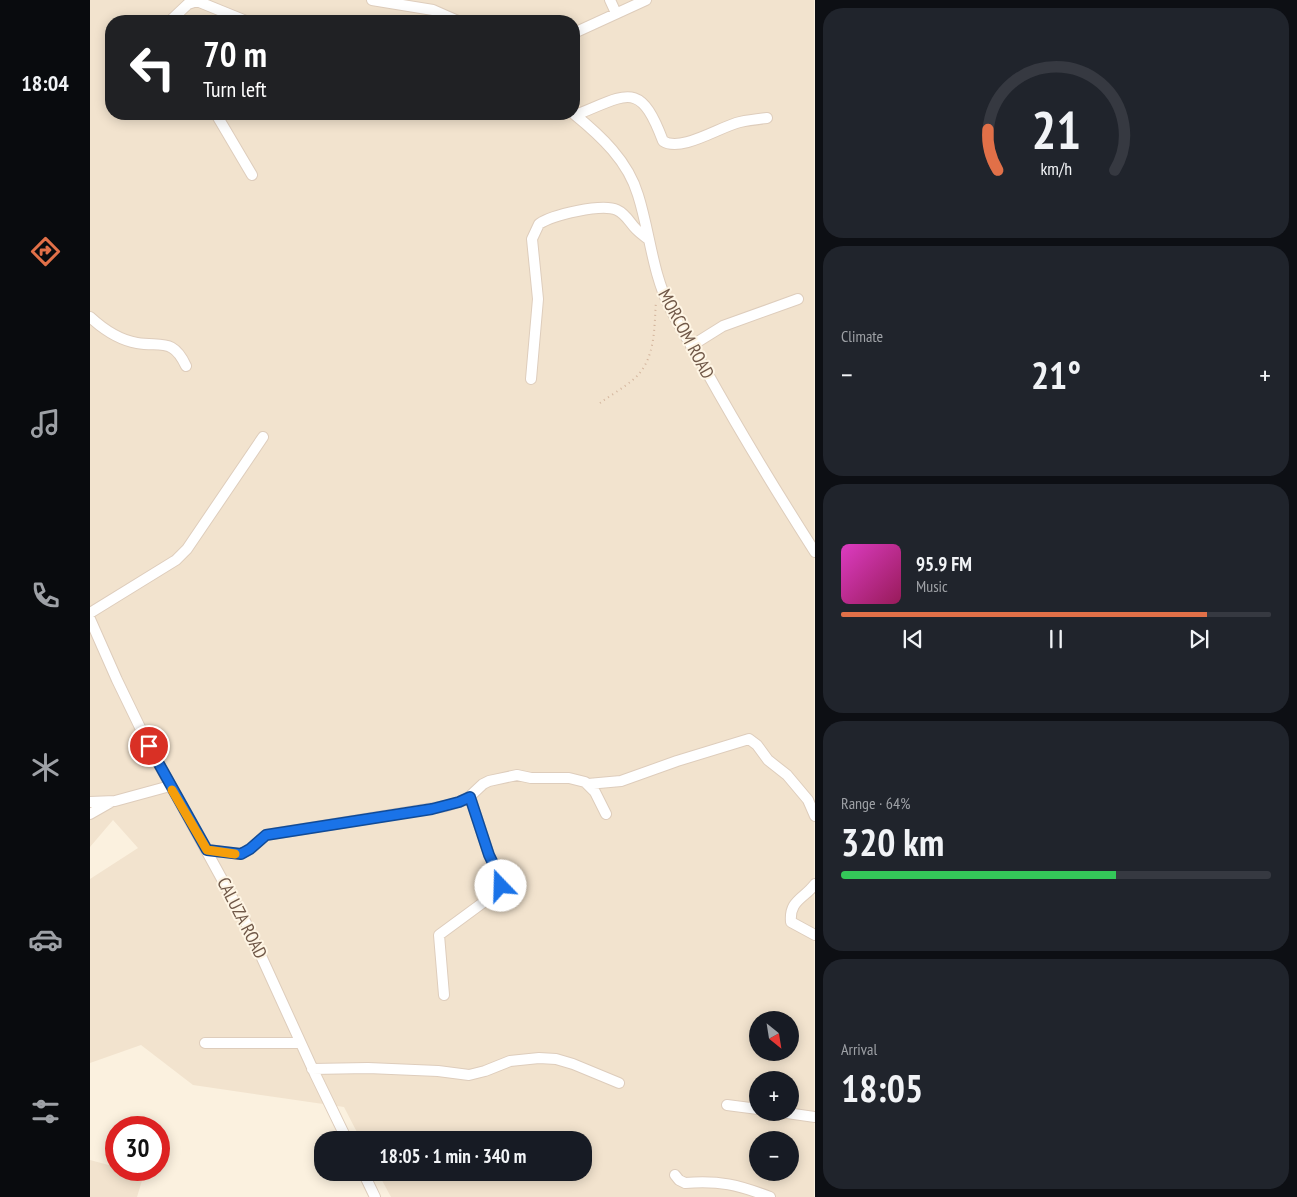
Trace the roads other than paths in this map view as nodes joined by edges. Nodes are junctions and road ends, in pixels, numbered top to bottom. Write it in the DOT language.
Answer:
graph roads {
  1 [pos="372,0"];
  2 [pos="610,0"];
  3 [pos="646,0"];
  4 [pos="215,3"];
  5 [pos="616,13"];
  6 [pos="176,15"];
  7 [pos="236,15"];
  8 [pos="445,15"];
  9 [pos="580,30"];
  10 [pos="580,112"];
  11 [pos="767,118"];
  12 [pos="580,119"];
  13 [pos="220,120"];
  14 [pos="252,174"];
  15 [pos="648,239"];
  16 [pos="798,299"];
  17 [pos="90,317"];
  18 [pos="691,346"];
  19 [pos="186,366"];
  20 [pos="531,379"];
  21 [pos="263,436"];
  22 [pos="814,552"];
  23 [pos="90,613"];
  24 [pos="90,619"];
  25 [pos="94,636"];
  26 [pos="588,784"];
  27 [pos="170,786"];
  28 [pos="470,797"];
  29 [pos="114,801"];
  30 [pos="90,802"];
  31 [pos="90,814"];
  32 [pos="606,814"];
  33 [pos="814,816"];
  34 [pos="207,850"];
  35 [pos="814,884"];
  36 [pos="814,935"];
  37 [pos="444,995"];
  38 [pos="205,1043"];
  39 [pos="300,1043"];
  40 [pos="312,1069"];
  41 [pos="619,1083"];
  42 [pos="727,1105"];
  43 [pos="749,1108"];
  44 [pos="799,1115"];
  45 [pos="814,1118"];
  46 [pos="343,1131"];
  47 [pos="675,1175"];
  48 [pos="367,1181"];
  49 [pos="375,1197"];
  50 [pos="770,1197"];
  1 -- 8 [label="street"];
  2 -- 5 [label="street"];
  3 -- 5 [label="street"];
  4 -- 6 [label="street"];
  4 -- 7 [label="street"];
  5 -- 9 [label="street"];
  10 -- 11 [label="street"];
  12 -- 15 [label="street, MORCOM ROAD"];
  13 -- 14 [label="street"];
  15 -- 18 [label="street, MORCOM ROAD"];
  15 -- 20 [label="street"];
  16 -- 18 [label="street"];
  17 -- 19 [label="street"];
  18 -- 22 [label="street, MORCOM ROAD"];
  21 -- 23 [label="street"];
  24 -- 25 [label="street, CALUZA ROAD"];
  25 -- 27 [label="street, CALUZA ROAD"];
  26 -- 28 [label="street"];
  26 -- 32 [label="street"];
  26 -- 33 [label="street"];
  27 -- 29 [label="street"];
  27 -- 34 [label="street, CALUZA ROAD"];
  28 -- 34 [label="street"];
  28 -- 37 [label="street"];
  29 -- 30 [label="street"];
  29 -- 31 [label="street"];
  34 -- 39 [label="street, CALUZA ROAD"];
  35 -- 36 [label="street"];
  38 -- 39 [label="street"];
  39 -- 40 [label="street, CALUZA ROAD"];
  40 -- 41 [label="street"];
  40 -- 46 [label="street, CALUZA ROAD"];
  42 -- 43 [label="street"];
  44 -- 45 [label="street"];
  47 -- 50 [label="street"];
  48 -- 49 [label="street"];
}
